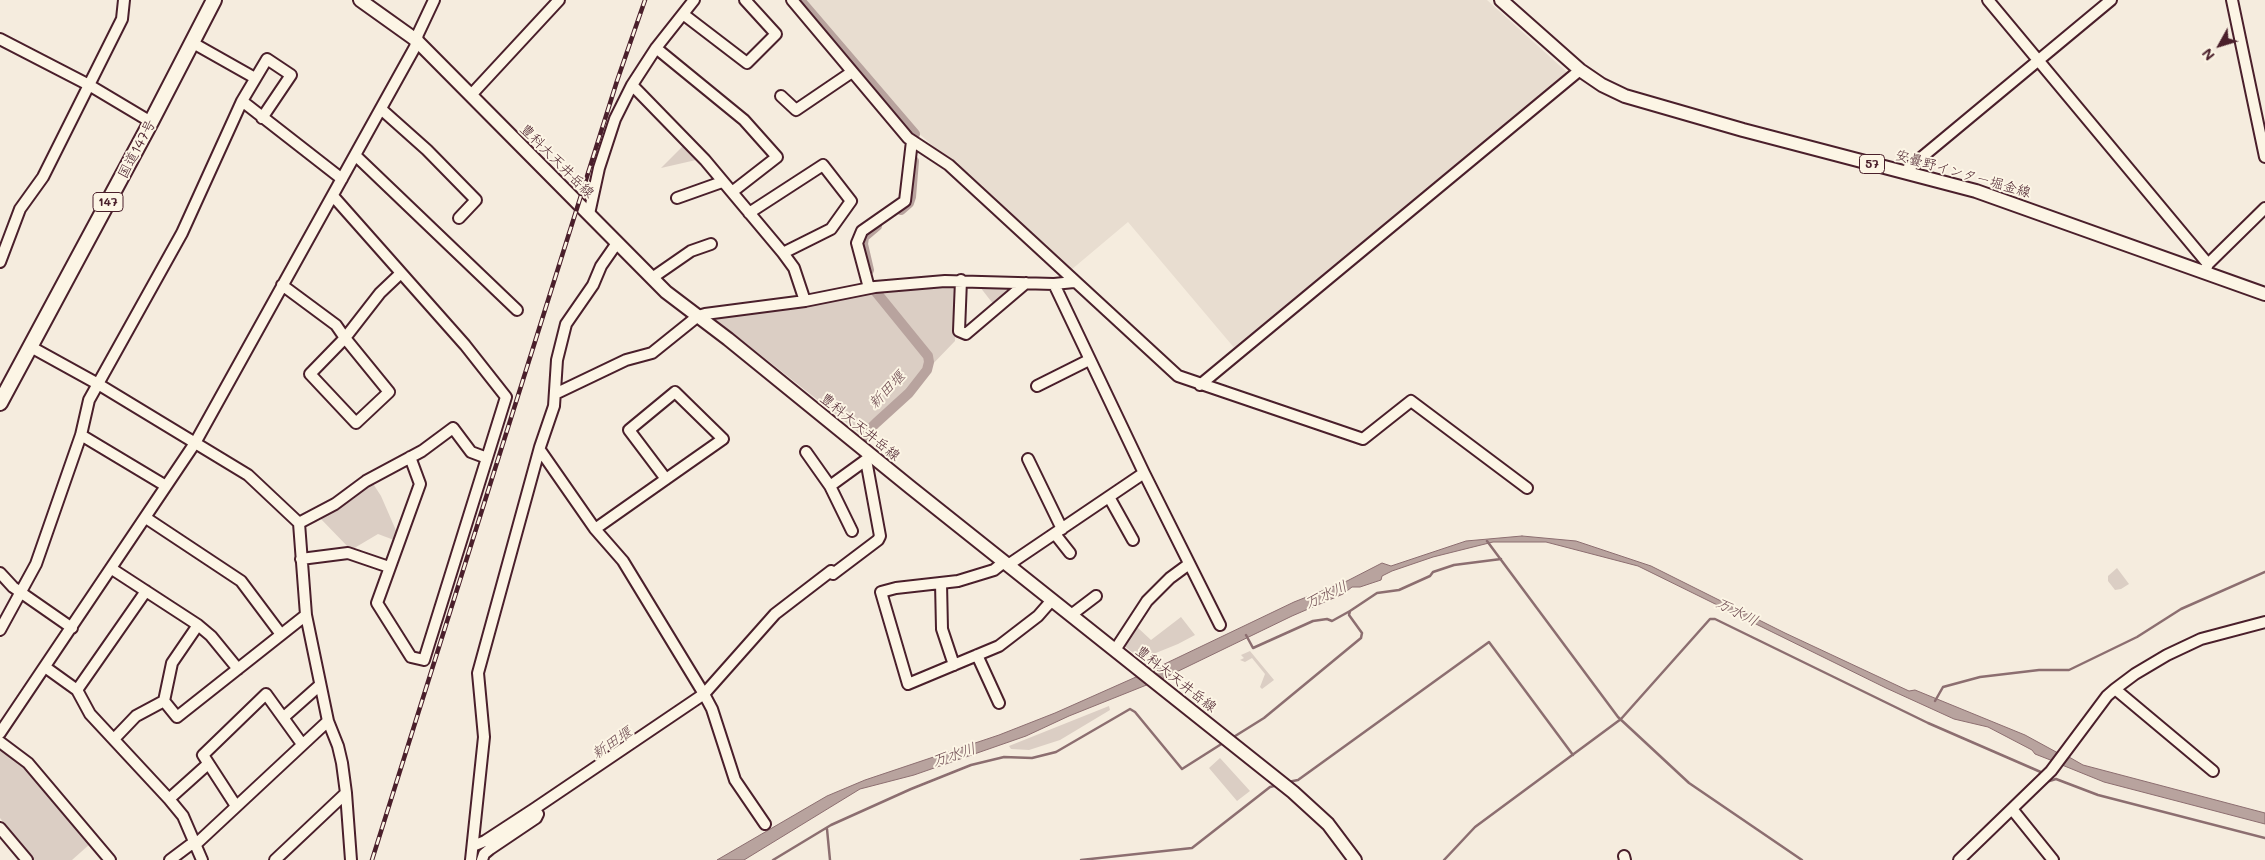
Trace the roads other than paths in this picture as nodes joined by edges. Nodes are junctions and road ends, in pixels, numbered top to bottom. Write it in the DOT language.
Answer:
graph roads {
  1 [pos="124,0"];
  2 [pos="214,0"];
  3 [pos="360,0"];
  4 [pos="434,0"];
  5 [pos="560,0"];
  6 [pos="694,0"];
  7 [pos="745,0"];
  8 [pos="792,0"];
  9 [pos="1501,0"];
  10 [pos="1988,0"];
  11 [pos="2111,0"];
  12 [pos="2232,0"];
  13 [pos="683,14"];
  14 [pos="0,39"];
  15 [pos="416,40"];
  16 [pos="193,42"];
  17 [pos="656,48"];
  18 [pos="2038,60"];
  19 [pos="1580,70"];
  20 [pos="852,72"];
  21 [pos="255,78"];
  22 [pos="89,85"];
  23 [pos="632,85"];
  24 [pos="471,95"];
  25 [pos="780,96"];
  26 [pos="242,101"];
  27 [pos="381,109"];
  28 [pos="262,118"];
  29 [pos="151,122"];
  30 [pos="912,142"];
  31 [pos="355,155"];
  32 [pos="2265,157"];
  33 [pos="1904,172"];
  34 [pos="342,179"];
  35 [pos="722,182"];
  36 [pos="732,192"];
  37 [pos="333,196"];
  38 [pos="677,198"];
  39 [pos="2265,208"];
  40 [pos="750,213"];
  41 [pos="589,214"];
  42 [pos="459,218"];
  43 [pos="617,243"];
  44 [pos="711,244"];
  45 [pos="783,253"];
  46 [pos="0,262"];
  47 [pos="2206,268"];
  48 [pos="401,273"];
  49 [pos="652,278"];
  50 [pos="961,280"];
  51 [pos="1074,282"];
  52 [pos="1026,283"];
  53 [pos="1054,284"];
  54 [pos="282,285"];
  55 [pos="869,288"];
  56 [pos="2265,294"];
  57 [pos="805,301"];
  58 [pos="517,310"];
  59 [pos="698,316"];
  60 [pos="345,338"];
  61 [pos="31,347"];
  62 [pos="1089,360"];
  63 [pos="98,384"];
  64 [pos="1200,385"];
  65 [pos="1037,386"];
  66 [pos="556,393"];
  67 [pos="0,403"];
  68 [pos="81,435"];
  69 [pos="195,443"];
  70 [pos="540,450"];
  71 [pos="806,452"];
  72 [pos="410,457"];
  73 [pos="487,458"];
  74 [pos="869,458"];
  75 [pos="1028,459"];
  76 [pos="1144,473"];
  77 [pos="666,480"];
  78 [pos="166,486"];
  79 [pos="830,486"];
  80 [pos="1527,488"];
  81 [pos="1109,497"];
  82 [pos="146,518"];
  83 [pos="299,523"];
  84 [pos="595,529"];
  85 [pos="852,530"];
  86 [pos="1058,531"];
  87 [pos="1133,540"];
  88 [pos="1070,553"];
  89 [pos="301,559"];
  90 [pos="1006,564"];
  91 [pos="1189,564"];
  92 [pos="389,566"];
  93 [pos="112,569"];
  94 [pos="0,573"];
  95 [pos="941,583"];
  96 [pos="20,592"];
  97 [pos="146,592"];
  98 [pos="1096,596"];
  99 [pos="1052,600"];
  100 [pos="306,615"];
  101 [pos="1071,615"];
  102 [pos="2265,622"];
  103 [pos="198,625"];
  104 [pos="1220,625"];
  105 [pos="72,628"];
  106 [pos="0,630"];
  107 [pos="280,633"];
  108 [pos="1114,650"];
  109 [pos="977,655"];
  110 [pos="954,665"];
  111 [pos="45,667"];
  112 [pos="238,669"];
  113 [pos="320,685"];
  114 [pos="2115,689"];
  115 [pos="77,690"];
  116 [pos="704,694"];
  117 [pos="164,701"];
  118 [pos="999,703"];
  119 [pos="284,717"];
  120 [pos="328,721"];
  121 [pos="0,733"];
  122 [pos="114,739"];
  123 [pos="0,742"];
  124 [pos="302,744"];
  125 [pos="208,764"];
  126 [pos="2214,770"];
  127 [pos="346,793"];
  128 [pos="169,798"];
  129 [pos="236,806"];
  130 [pos="2012,809"];
  131 [pos="765,824"];
  132 [pos="0,828"];
  133 [pos="195,845"];
  134 [pos="487,845"];
  135 [pos="473,846"];
  136 [pos="27,860"];
  137 [pos="110,860"];
  138 [pos="170,860"];
  139 [pos="202,860"];
  140 [pos="275,860"];
  141 [pos="351,860"];
  142 [pos="472,860"];
  143 [pos="482,860"];
  144 [pos="1355,860"];
  145 [pos="1958,860"];
  146 [pos="2053,860"];
  1 -- 22 [label="street"];
  2 -- 16 [label="highway, 国道147号 / 147"];
  3 -- 15 [label="main road, 豊科大天井岳線"];
  4 -- 15 [label="street"];
  5 -- 24 [label="street"];
  6 -- 13 [label="street"];
  7 -- 13 [label="street"];
  8 -- 20 [label="street"];
  9 -- 19 [label="main road, 安曇野インター堀金線 / 57"];
  10 -- 18 [label="street"];
  11 -- 18 [label="street"];
  12 -- 32 [label="street"];
  13 -- 17 [label="street"];
  14 -- 22 [label="street"];
  15 -- 24 [label="main road, 豊科大天井岳線"];
  15 -- 27 [label="street"];
  16 -- 21 [label="street"];
  16 -- 29 [label="highway, 国道147号 / 147"];
  17 -- 23 [label="street"];
  17 -- 36 [label="street"];
  18 -- 33 [label="street"];
  18 -- 47 [label="street"];
  19 -- 33 [label="main road, 安曇野インター堀金線 / 57"];
  19 -- 64 [label="street"];
  20 -- 25 [label="street"];
  20 -- 30 [label="street"];
  21 -- 26 [label="street"];
  21 -- 28 [label="street"];
  22 -- 29 [label="street"];
  22 -- 46 [label="street"];
  23 -- 35 [label="street"];
  23 -- 41 [label="street"];
  24 -- 41 [label="main road, 豊科大天井岳線"];
  26 -- 28 [label="street"];
  26 -- 63 [label="street"];
  27 -- 31 [label="street"];
  27 -- 42 [label="street"];
  28 -- 34 [label="street"];
  29 -- 61 [label="highway, 国道147号 / 147"];
  30 -- 51 [label="street"];
  30 -- 55 [label="street"];
  31 -- 34 [label="street"];
  31 -- 58 [label="street"];
  33 -- 47 [label="main road, 安曇野インター堀金線 / 57"];
  34 -- 37 [label="street"];
  35 -- 36 [label="street"];
  35 -- 38 [label="street"];
  36 -- 40 [label="street"];
  37 -- 48 [label="street"];
  37 -- 54 [label="street"];
  39 -- 47 [label="street"];
  40 -- 45 [label="street"];
  40 -- 45 [label="street"];
  41 -- 43 [label="main road, 豊科大天井岳線"];
  43 -- 49 [label="main road, 豊科大天井岳線"];
  43 -- 66 [label="street"];
  44 -- 49 [label="street"];
  45 -- 57 [label="street"];
  47 -- 56 [label="main road, 安曇野インター堀金線 / 57"];
  48 -- 60 [label="street"];
  48 -- 73 [label="street"];
  49 -- 59 [label="main road, 豊科大天井岳線"];
  50 -- 52 [label="street"];
  50 -- 52 [label="street"];
  50 -- 55 [label="street"];
  51 -- 53 [label="street"];
  51 -- 64 [label="street"];
  52 -- 53 [label="street"];
  53 -- 62 [label="street"];
  54 -- 60 [label="street"];
  54 -- 69 [label="street"];
  55 -- 57 [label="street"];
  57 -- 59 [label="street"];
  59 -- 66 [label="street"];
  59 -- 74 [label="main road, 豊科大天井岳線"];
  60 -- 60 [label="street"];
  61 -- 63 [label="street"];
  61 -- 67 [label="highway, 国道147号 / 147"];
  62 -- 65 [label="street"];
  62 -- 76 [label="street"];
  63 -- 68 [label="street"];
  63 -- 69 [label="street"];
  64 -- 80 [label="street"];
  66 -- 70 [label="street"];
  68 -- 78 [label="street"];
  68 -- 96 [label="street"];
  69 -- 78 [label="street"];
  69 -- 83 [label="street"];
  70 -- 84 [label="street"];
  70 -- 135 [label="street"];
  71 -- 79 [label="street"];
  72 -- 73 [label="street"];
  72 -- 83 [label="street"];
  72 -- 92 [label="street"];
  73 -- 92 [label="street"];
  74 -- 79 [label="street"];
  74 -- 90 [label="main road, 豊科大天井岳線"];
  74 -- 116 [label="street"];
  75 -- 86 [label="street"];
  76 -- 81 [label="street"];
  76 -- 91 [label="street"];
  77 -- 77 [label="street"];
  77 -- 84 [label="street"];
  78 -- 82 [label="street"];
  79 -- 85 [label="street"];
  81 -- 86 [label="street"];
  81 -- 87 [label="street"];
  82 -- 93 [label="street"];
  82 -- 107 [label="street"];
  83 -- 89 [label="street"];
  84 -- 116 [label="street"];
  86 -- 88 [label="street"];
  86 -- 90 [label="street"];
  89 -- 92 [label="street"];
  89 -- 100 [label="street"];
  90 -- 95 [label="street"];
  90 -- 99 [label="main road, 豊科大天井岳線"];
  91 -- 104 [label="street"];
  91 -- 108 [label="street"];
  93 -- 97 [label="street"];
  93 -- 105 [label="street"];
  94 -- 96 [label="street"];
  95 -- 110 [label="street"];
  95 -- 110 [label="street"];
  96 -- 105 [label="street"];
  96 -- 106 [label="street"];
  97 -- 103 [label="street"];
  97 -- 115 [label="street"];
  98 -- 101 [label="street"];
  99 -- 101 [label="main road, 豊科大天井岳線"];
  99 -- 109 [label="street"];
  100 -- 107 [label="street"];
  100 -- 113 [label="street"];
  101 -- 108 [label="main road, 豊科大天井岳線"];
  102 -- 114 [label="street"];
  103 -- 112 [label="street"];
  103 -- 117 [label="street"];
  105 -- 111 [label="street"];
  107 -- 112 [label="street"];
  108 -- 144 [label="main road, 豊科大天井岳線"];
  109 -- 110 [label="street"];
  109 -- 118 [label="street"];
  111 -- 115 [label="street"];
  111 -- 121 [label="street"];
  112 -- 117 [label="street"];
  113 -- 119 [label="street"];
  113 -- 120 [label="street"];
  114 -- 126 [label="street"];
  114 -- 130 [label="street"];
  115 -- 122 [label="street"];
  116 -- 131 [label="street"];
  116 -- 134 [label="street"];
  117 -- 122 [label="street"];
  119 -- 124 [label="street"];
  119 -- 125 [label="street"];
  120 -- 124 [label="street"];
  120 -- 127 [label="street"];
  122 -- 128 [label="street"];
  123 -- 137 [label="street"];
  124 -- 129 [label="street"];
  125 -- 128 [label="street"];
  125 -- 129 [label="street"];
  127 -- 140 [label="street"];
  127 -- 141 [label="street"];
  128 -- 133 [label="street"];
  129 -- 133 [label="street"];
  130 -- 145 [label="street"];
  130 -- 146 [label="street"];
  132 -- 136 [label="street"];
  133 -- 138 [label="street"];
  133 -- 139 [label="street"];
  134 -- 135 [label="street"];
  134 -- 143 [label="street"];
  135 -- 142 [label="street"];
}
